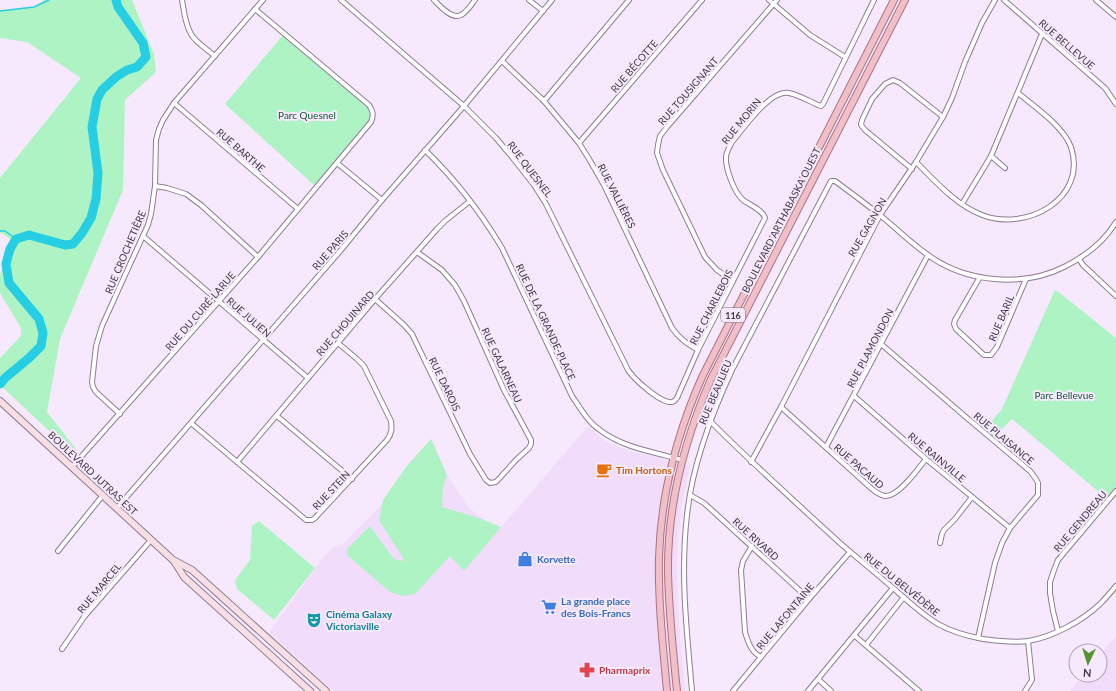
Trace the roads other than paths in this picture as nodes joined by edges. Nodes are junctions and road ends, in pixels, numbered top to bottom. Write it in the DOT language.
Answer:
graph roads {
  1 [pos="182,0"];
  2 [pos="263,0"];
  3 [pos="341,0"];
  4 [pos="434,0"];
  5 [pos="475,0"];
  6 [pos="529,0"];
  7 [pos="552,0"];
  8 [pos="629,0"];
  9 [pos="702,0"];
  10 [pos="769,0"];
  11 [pos="777,0"];
  12 [pos="874,0"];
  13 [pos="894,0"];
  14 [pos="905,0"];
  15 [pos="995,0"];
  16 [pos="1004,0"];
  17 [pos="1096,0"];
  18 [pos="774,4"];
  19 [pos="255,9"];
  20 [pos="543,11"];
  21 [pos="1116,17"];
  22 [pos="1042,34"];
  23 [pos="215,56"];
  24 [pos="845,57"];
  25 [pos="502,61"];
  26 [pos="1018,93"];
  27 [pos="544,101"];
  28 [pos="174,103"];
  29 [pos="1116,104"];
  30 [pos="464,106"];
  31 [pos="943,116"];
  32 [pos="579,143"];
  33 [pos="425,150"];
  34 [pos="991,156"];
  35 [pos="337,162"];
  36 [pos="916,162"];
  37 [pos="1005,168"];
  38 [pos="912,169"];
  39 [pos="155,186"];
  40 [pos="382,200"];
  41 [pos="470,201"];
  42 [pos="962,204"];
  43 [pos="298,209"];
  44 [pos="880,216"];
  45 [pos="765,218"];
  46 [pos="1116,222"];
  47 [pos="143,236"];
  48 [pos="417,252"];
  49 [pos="928,255"];
  50 [pos="258,257"];
  51 [pos="1079,259"];
  52 [pos="980,277"];
  53 [pos="1026,279"];
  54 [pos="733,281"];
  55 [pos="1116,296"];
  56 [pos="375,299"];
  57 [pos="219,301"];
  58 [pos="263,339"];
  59 [pos="338,343"];
  60 [pos="882,344"];
  61 [pos="698,350"];
  62 [pos="308,378"];
  63 [pos="854,396"];
  64 [pos="0,401"];
  65 [pos="670,402"];
  66 [pos="781,407"];
  67 [pos="120,414"];
  68 [pos="276,416"];
  69 [pos="710,421"];
  70 [pos="192,423"];
  71 [pos="826,447"];
  72 [pos="673,457"];
  73 [pos="926,459"];
  74 [pos="682,460"];
  75 [pos="237,462"];
  76 [pos="751,462"];
  77 [pos="72,467"];
  78 [pos="352,479"];
  79 [pos="490,483"];
  80 [pos="1116,491"];
  81 [pos="103,495"];
  82 [pos="690,495"];
  83 [pos="972,497"];
  84 [pos="117,508"];
  85 [pos="1010,528"];
  86 [pos="151,540"];
  87 [pos="940,543"];
  88 [pos="752,546"];
  89 [pos="58,551"];
  90 [pos="850,552"];
  91 [pos="173,560"];
  92 [pos="1116,586"];
  93 [pos="894,588"];
  94 [pos="904,597"];
  95 [pos="809,599"];
  96 [pos="1058,631"];
  97 [pos="855,636"];
  98 [pos="978,638"];
  99 [pos="1028,641"];
  100 [pos="866,645"];
  101 [pos="62,649"];
  102 [pos="761,657"];
  103 [pos="818,679"];
  104 [pos="310,691"];
  105 [pos="326,691"];
  106 [pos="667,691"];
  107 [pos="677,691"];
  108 [pos="692,691"];
  109 [pos="733,691"];
  110 [pos="808,691"];
  111 [pos="831,691"];
  112 [pos="919,691"];
  113 [pos="1025,691"];
  1 -- 23 [label="street"];
  2 -- 19 [label="street, RUE CROCHETIÈRE"];
  3 -- 30 [label="street, RUE QUESNEL"];
  4 -- 5 [label="street"];
  6 -- 20 [label="street"];
  7 -- 20 [label="street, RUE PARIS"];
  8 -- 27 [label="street"];
  9 -- 32 [label="street, RUE BÉCOTTE"];
  10 -- 18 [label="street"];
  11 -- 18 [label="street, RUE TOUSIGNANT"];
  12 -- 24 [label="street"];
  13 -- 72 [label="main road, BOULEVARD ARTHABASKA OUEST / 116"];
  14 -- 74 [label="main road, BOULEVARD ARTHABASKA OUEST / 116"];
  15 -- 31 [label="street, RUE GAGNON"];
  16 -- 22 [label="street, RUE BELLEVUE"];
  17 -- 21 [label="street"];
  18 -- 24 [label="street"];
  18 -- 54 [label="street, RUE TOUSIGNANT"];
  19 -- 23 [label="street, RUE CROCHETIÈRE"];
  19 -- 35 [label="street, RUE DU CURÉ-LARUE"];
  20 -- 25 [label="street, RUE PARIS"];
  22 -- 26 [label="street"];
  22 -- 29 [label="street, RUE BELLEVUE"];
  23 -- 28 [label="street, RUE CROCHETIÈRE"];
  24 -- 45 [label="street, RUE MORIN"];
  25 -- 27 [label="street, RUE VALLIÈRES"];
  25 -- 30 [label="street, RUE PARIS"];
  26 -- 34 [label="street"];
  26 -- 42 [label="street"];
  27 -- 32 [label="street, RUE VALLIÈRES"];
  28 -- 39 [label="street, RUE CROCHETIÈRE"];
  28 -- 43 [label="street, RUE BARTHE"];
  30 -- 33 [label="street, RUE PARIS"];
  30 -- 65 [label="street, RUE QUESNEL"];
  31 -- 36 [label="street, RUE GAGNON"];
  31 -- 38 [label="street"];
  32 -- 61 [label="street, RUE VALLIÈRES"];
  33 -- 40 [label="street, RUE PARIS"];
  33 -- 41 [label="street, RUE DE LA GRANDE-PLACE"];
  34 -- 37 [label="street"];
  34 -- 42 [label="street"];
  35 -- 40 [label="street"];
  35 -- 43 [label="street, RUE DU CURÉ-LARUE"];
  36 -- 38 [label="street, RUE GAGNON"];
  36 -- 42 [label="street"];
  38 -- 44 [label="street, RUE GAGNON"];
  39 -- 47 [label="street, RUE CROCHETIÈRE"];
  39 -- 50 [label="street"];
  40 -- 58 [label="street, RUE PARIS"];
  41 -- 48 [label="street, RUE CHOUINARD"];
  41 -- 72 [label="street, RUE DE LA GRANDE-PLACE"];
  43 -- 50 [label="street, RUE DU CURÉ-LARUE"];
  44 -- 49 [label="street"];
  44 -- 66 [label="street, RUE GAGNON"];
  44 -- 69 [label="street, RUE BEAULIEU"];
  45 -- 54 [label="street, RUE CHARLEBOIS"];
  46 -- 51 [label="street"];
  47 -- 57 [label="street, RUE JULIEN"];
  47 -- 67 [label="street, RUE CROCHETIÈRE"];
  48 -- 56 [label="street, RUE CHOUINARD"];
  48 -- 79 [label="street, RUE GALARNEAU"];
  49 -- 52 [label="street"];
  49 -- 60 [label="street, RUE PLAMONDON"];
  50 -- 57 [label="street, RUE DU CURÉ-LARUE"];
  51 -- 53 [label="street"];
  51 -- 55 [label="street"];
  52 -- 53 [label="street"];
  52 -- 53 [label="street, RUE BARIL"];
  54 -- 61 [label="street, RUE CHARLEBOIS"];
  56 -- 59 [label="street, RUE CHOUINARD"];
  56 -- 79 [label="street, RUE DAROIS"];
  57 -- 58 [label="street, RUE JULIEN"];
  57 -- 67 [label="street, RUE DU CURÉ-LARUE"];
  58 -- 62 [label="street, RUE JULIEN"];
  58 -- 70 [label="street, RUE PARIS"];
  59 -- 62 [label="street, RUE CHOUINARD"];
  59 -- 78 [label="street, RUE STEIN"];
  60 -- 63 [label="street, RUE PLAMONDON"];
  60 -- 85 [label="street, RUE PLAISANCE"];
  61 -- 65 [label="street, RUE CHARLEBOIS"];
  62 -- 68 [label="street, RUE CHOUINARD"];
  63 -- 71 [label="street, RUE PLAMONDON"];
  63 -- 73 [label="street, RUE RAINVILLE"];
  64 -- 77 [label="main road, BOULEVARD JUTRAS EST"];
  66 -- 71 [label="street, RUE PACAUD"];
  66 -- 76 [label="street, RUE GAGNON"];
  67 -- 77 [label="street, RUE DU CURÉ-LARUE"];
  68 -- 75 [label="street, RUE CHOUINARD"];
  68 -- 78 [label="street"];
  69 -- 76 [label="street, RUE DU BELVÉDÈRE"];
  69 -- 82 [label="street, RUE BEAULIEU"];
  70 -- 75 [label="street, RUE STEIN"];
  70 -- 84 [label="street, RUE PARIS"];
  71 -- 73 [label="street, RUE PACAUD"];
  72 -- 74 [label="street, RUE DE LA GRANDE-PLACE"];
  72 -- 106 [label="main road, BOULEVARD ARTHABASKA OUEST / 116"];
  73 -- 83 [label="street, RUE RAINVILLE"];
  74 -- 107 [label="main road, BOULEVARD ARTHABASKA OUEST / 116"];
  75 -- 78 [label="street, RUE STEIN"];
  76 -- 90 [label="street, RUE DU BELVÉDÈRE"];
  77 -- 81 [label="main road, BOULEVARD JUTRAS EST"];
  80 -- 96 [label="street, RUE GENDREAU"];
  81 -- 84 [label="main road, BOULEVARD JUTRAS EST"];
  81 -- 89 [label="street"];
  82 -- 88 [label="street, RUE RIVARD"];
  82 -- 108 [label="street, RUE BEAULIEU"];
  83 -- 85 [label="street, RUE RAINVILLE"];
  83 -- 87 [label="street"];
  84 -- 86 [label="main road, BOULEVARD JUTRAS EST"];
  85 -- 98 [label="street, RUE PLAISANCE"];
  86 -- 91 [label="main road, BOULEVARD JUTRAS EST"];
  86 -- 101 [label="street, RUE MARCEL"];
  88 -- 95 [label="street, RUE RIVARD"];
  88 -- 102 [label="street"];
  90 -- 93 [label="street, RUE DU BELVÉDÈRE"];
  90 -- 95 [label="street, RUE LAFONTAINE"];
  91 -- 104 [label="main road, BOULEVARD JUTRAS EST"];
  91 -- 105 [label="main road, BOULEVARD JUTRAS EST"];
  92 -- 96 [label="street, RUE DU BELVÉDÈRE"];
  93 -- 94 [label="street, RUE DU BELVÉDÈRE"];
  93 -- 97 [label="street"];
  94 -- 98 [label="street, RUE DU BELVÉDÈRE"];
  94 -- 100 [label="street"];
  95 -- 102 [label="street, RUE LAFONTAINE"];
  96 -- 99 [label="street, RUE DU BELVÉDÈRE"];
  97 -- 100 [label="street"];
  97 -- 103 [label="street"];
  98 -- 99 [label="street, RUE DU BELVÉDÈRE"];
  99 -- 113 [label="street"];
  100 -- 112 [label="street"];
  102 -- 109 [label="street, RUE LAFONTAINE"];
  103 -- 110 [label="street"];
  103 -- 111 [label="street"];
}
